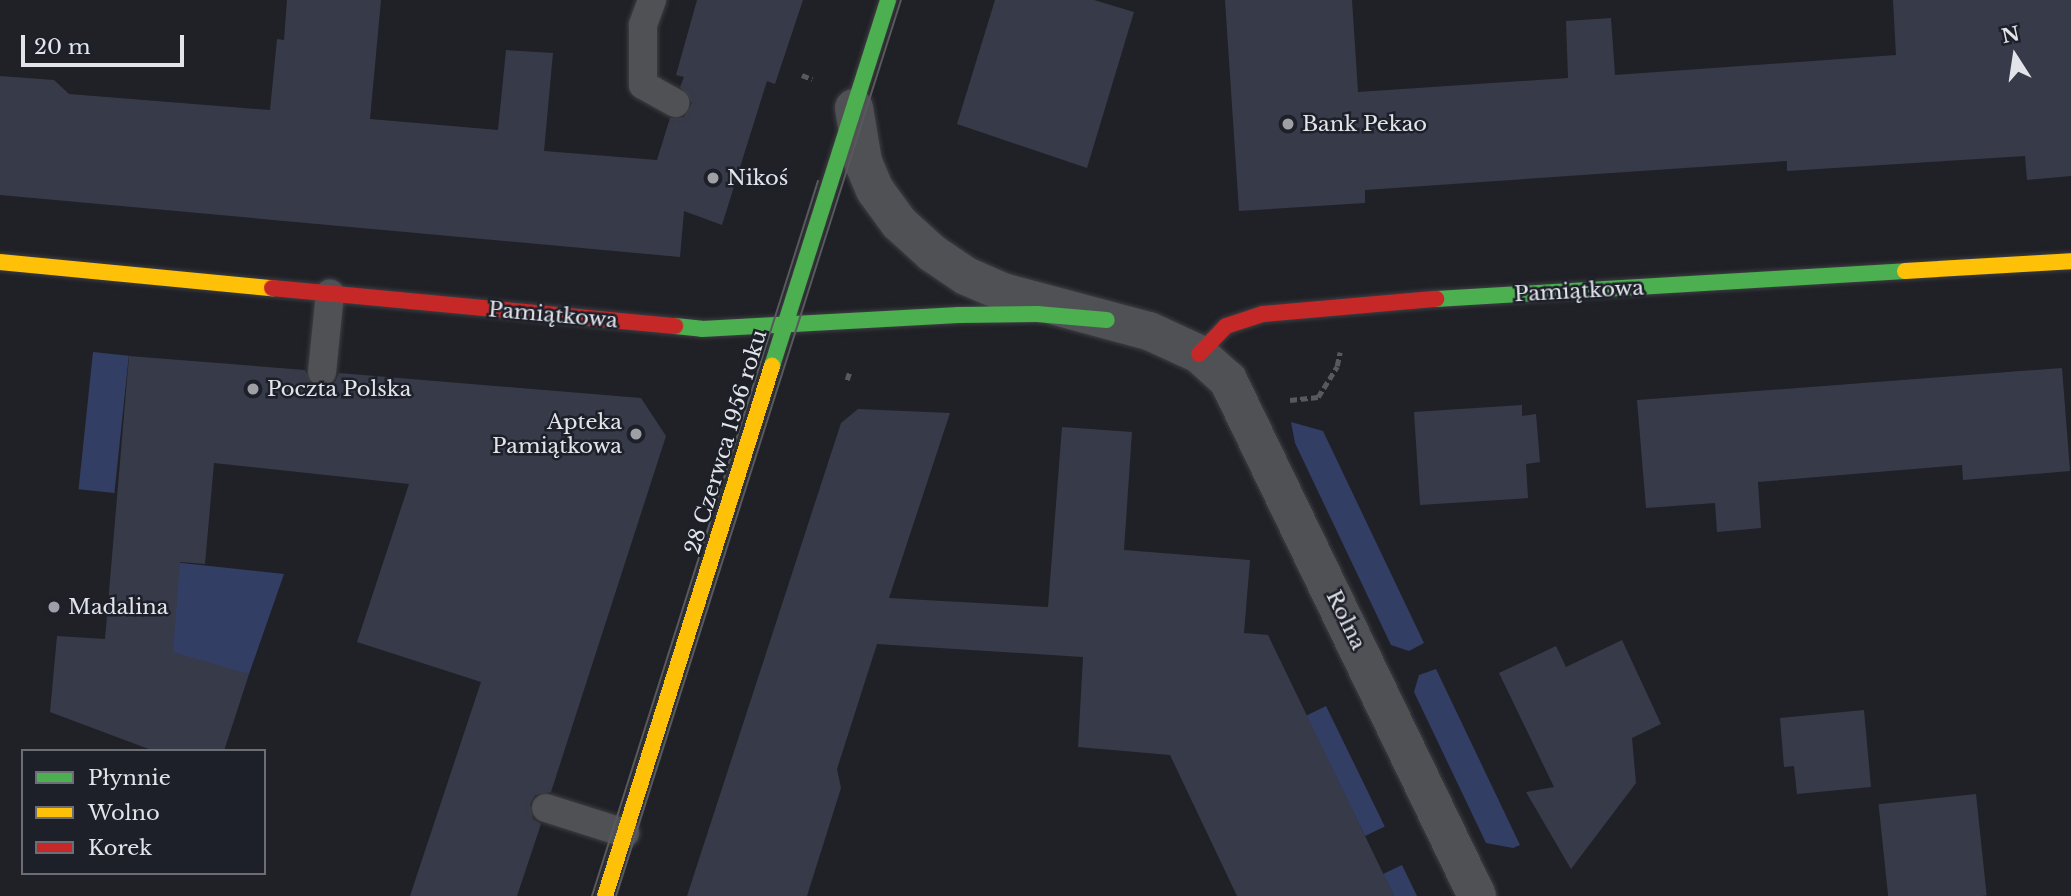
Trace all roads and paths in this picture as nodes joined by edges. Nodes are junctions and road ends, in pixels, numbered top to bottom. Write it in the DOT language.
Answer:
graph roads {
  1 [pos="652,0"];
  2 [pos="888,0"];
  3 [pos="675,103"];
  4 [pos="855,108"];
  5 [pos="2071,261"];
  6 [pos="0,262"];
  7 [pos="330,293"];
  8 [pos="1107,320"];
  9 [pos="784,325"];
  10 [pos="1199,354"];
  11 [pos="323,372"];
  12 [pos="546,807"];
  13 [pos="625,833"];
  14 [pos="605,896"];
  15 [pos="1477,896"];
  1 -- 3 [label="lane"];
  2 -- 4 [label="street, 28 Czerwca 1956 roku"];
  4 -- 8 [label="street, Pamiątkowa"];
  4 -- 9 [label="street, 28 Czerwca 1956 roku"];
  5 -- 10 [label="street, Pamiątkowa"];
  6 -- 7 [label="street, Pamiątkowa"];
  7 -- 9 [label="street, Pamiątkowa"];
  7 -- 11 [label="lane"];
  8 -- 9 [label="street, Pamiątkowa"];
  8 -- 10 [label="street, Pamiątkowa"];
  9 -- 13 [label="street, 28 Czerwca 1956 roku"];
  10 -- 15 [label="street, Rolna"];
  12 -- 13 [label="lane"];
  13 -- 14 [label="street, 28 Czerwca 1956 roku"];
}
